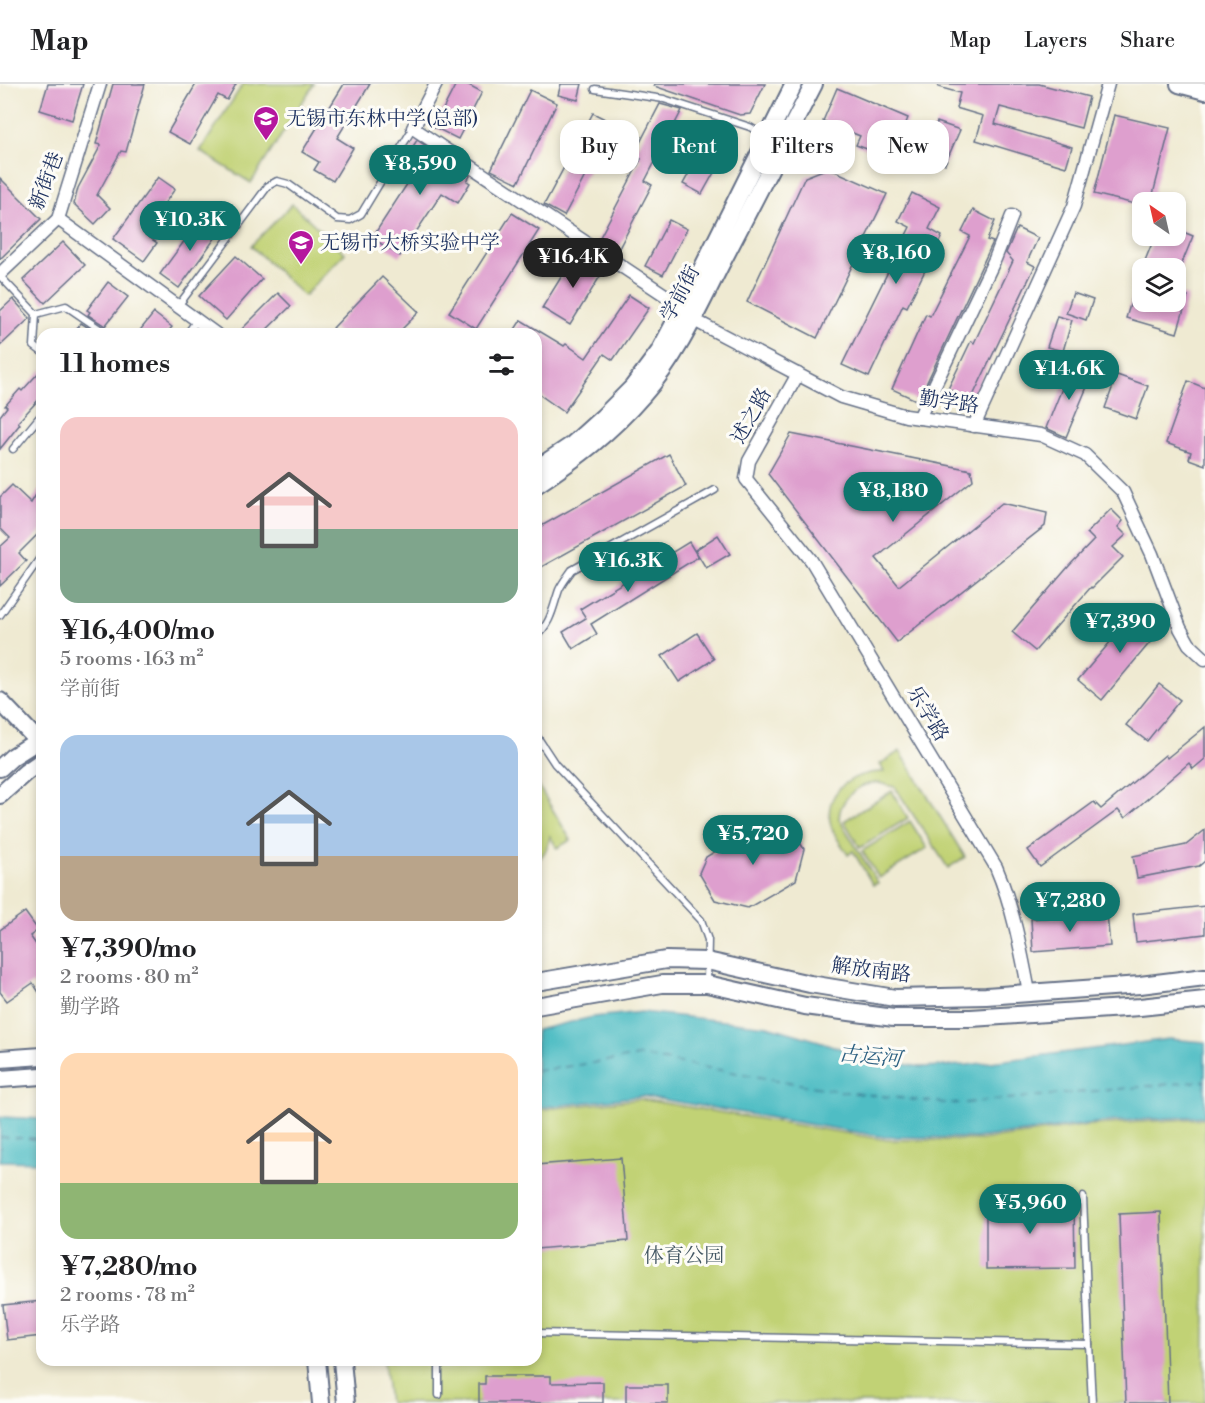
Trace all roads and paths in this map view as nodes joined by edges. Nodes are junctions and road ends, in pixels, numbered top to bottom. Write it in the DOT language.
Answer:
graph roads {
  1 [pos="100,84"];
  2 [pos="436,84"];
  3 [pos="794,84"];
  4 [pos="814,84"];
  5 [pos="1108,84"];
  6 [pos="1179,84"];
  7 [pos="595,89"];
  8 [pos="1205,91"];
  9 [pos="776,120"];
  10 [pos="750,127"];
  11 [pos="413,128"];
  12 [pos="750,174"];
  13 [pos="1012,216"];
  14 [pos="57,219"];
  15 [pos="0,275"];
  16 [pos="178,307"];
  17 [pos="687,314"];
  18 [pos="36,315"];
  19 [pos="197,320"];
  20 [pos="98,328"];
  21 [pos="191,328"];
  22 [pos="208,328"];
  23 [pos="36,348"];
  24 [pos="798,374"];
  25 [pos="919,418"];
  26 [pos="36,421"];
  27 [pos="974,426"];
  28 [pos="13,449"];
  29 [pos="542,465"];
  30 [pos="746,479"];
  31 [pos="542,481"];
  32 [pos="715,490"];
  33 [pos="36,564"];
  34 [pos="0,615"];
  35 [pos="542,632"];
  36 [pos="1205,659"];
  37 [pos="0,701"];
  38 [pos="36,736"];
  39 [pos="36,744"];
  40 [pos="542,744"];
  41 [pos="36,765"];
  42 [pos="0,768"];
  43 [pos="0,795"];
  44 [pos="707,961"];
  45 [pos="1205,977"];
  46 [pos="542,981"];
  47 [pos="707,984"];
  48 [pos="1029,992"];
  49 [pos="1205,1000"];
  50 [pos="542,1005"];
  51 [pos="36,1056"];
  52 [pos="0,1059"];
  53 [pos="36,1076"];
  54 [pos="0,1079"];
  55 [pos="1083,1197"];
  56 [pos="542,1333"];
  57 [pos="1089,1344"];
  58 [pos="318,1366"];
  59 [pos="343,1366"];
  60 [pos="439,1366"];
  61 [pos="439,1395"];
  62 [pos="321,1403"];
  63 [pos="346,1403"];
  64 [pos="1092,1403"];
  1 -- 14 [label="street, 新街巷"];
  2 -- 11 [label="street"];
  3 -- 9 [label="main road, 学前街"];
  4 -- 17 [label="main road, 学前街"];
  5 -- 27 [label="street"];
  6 -- 8 [label="main road"];
  7 -- 10 [label="lane"];
  11 -- 16 [label="lane"];
  11 -- 17 [label="street, 勤学路"];
  12 -- 17 [label="main road, 学前街"];
  13 -- 25 [label="street"];
  14 -- 15 [label="street, 新街巷"];
  14 -- 16 [label="street"];
  15 -- 18 [label="lane"];
  16 -- 19 [label="street"];
  17 -- 24 [label="street, 勤学路"];
  17 -- 29 [label="main road, 学前街"];
  17 -- 31 [label="main road, 学前街"];
  18 -- 20 [label="lane"];
  18 -- 23 [label="lane"];
  19 -- 21 [label="lane"];
  19 -- 22 [label="street"];
  24 -- 25 [label="street, 勤学路"];
  24 -- 30 [label="street, 述之路"];
  25 -- 27 [label="street, 勤学路"];
  26 -- 28 [label="lane"];
  27 -- 36 [label="street, 勤学路"];
  30 -- 48 [label="street, 乐学路"];
  32 -- 35 [label="lane"];
  33 -- 34 [label="lane"];
  37 -- 38 [label="main road"];
  39 -- 42 [label="main road"];
  40 -- 44 [label="lane"];
  41 -- 43 [label="main road"];
  44 -- 46 [label="main road, 解放南路"];
  44 -- 47 [label="lane"];
  44 -- 48 [label="main road, 解放南路"];
  45 -- 48 [label="main road, 解放南路"];
  47 -- 49 [label="main road"];
  47 -- 50 [label="main road"];
  51 -- 52 [label="main road"];
  53 -- 54 [label="main road"];
  55 -- 57 [label="lane"];
  56 -- 57 [label="lane"];
  57 -- 64 [label="lane"];
  58 -- 62 [label="main road"];
  59 -- 63 [label="main road"];
  60 -- 61 [label="lane"];
}
